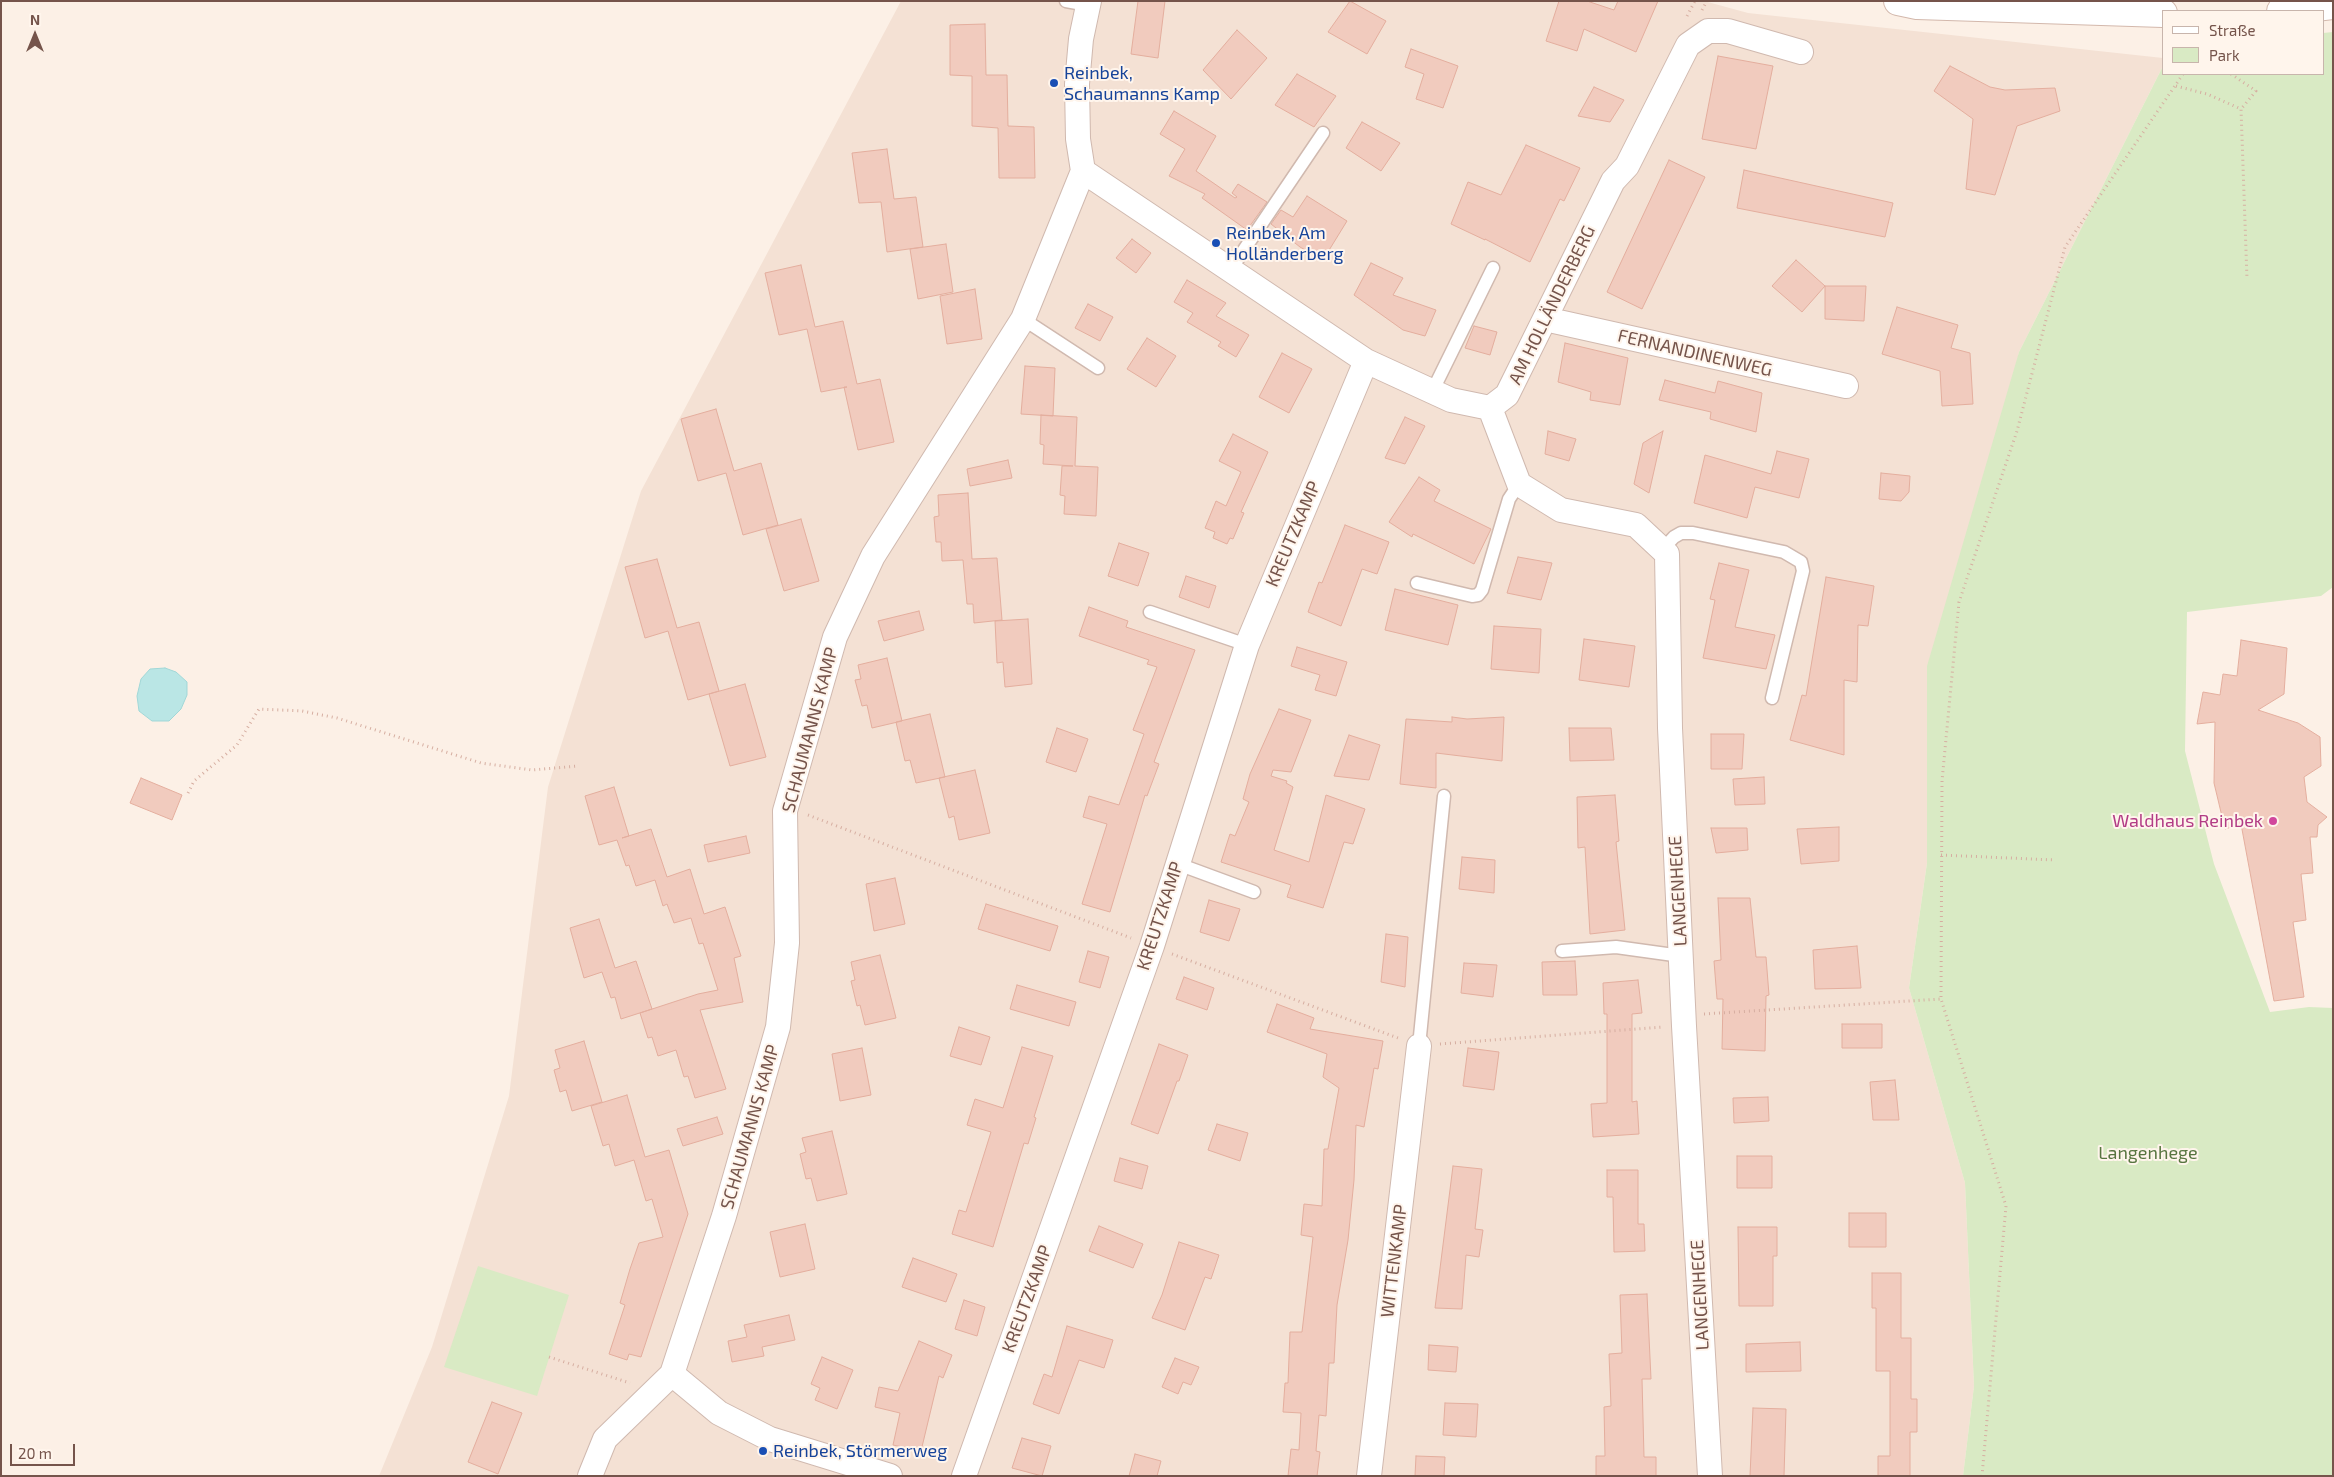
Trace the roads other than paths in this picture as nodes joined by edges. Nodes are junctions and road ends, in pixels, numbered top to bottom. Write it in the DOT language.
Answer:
graph roads {
  1 [pos="1898,1"];
  2 [pos="1081,3"];
  3 [pos="2333,4"];
  4 [pos="2288,10"];
  5 [pos="2162,13"];
  6 [pos="1801,52"];
  7 [pos="1323,134"];
  8 [pos="1083,171"];
  9 [pos="1493,268"];
  10 [pos="1231,269"];
  11 [pos="1023,319"];
  12 [pos="1545,319"];
  13 [pos="1366,361"];
  14 [pos="1098,368"];
  15 [pos="1846,386"];
  16 [pos="1432,392"];
  17 [pos="1490,408"];
  18 [pos="1519,484"];
  19 [pos="1662,550"];
  20 [pos="1417,583"];
  21 [pos="1150,612"];
  22 [pos="1247,645"];
  23 [pos="1772,698"];
  24 [pos="1444,796"];
  25 [pos="1178,864"];
  26 [pos="1254,892"];
  27 [pos="1562,951"];
  28 [pos="1681,956"];
  29 [pos="1419,1046"];
  30 [pos="672,1374"];
  31 [pos="590,1476"];
  32 [pos="890,1476"];
  33 [pos="964,1476"];
  34 [pos="1369,1476"];
  35 [pos="1710,1476"];
  1 -- 5 [label="main road"];
  2 -- 8 [label="street"];
  3 -- 4 [label="main road"];
  6 -- 12 [label="street, AM HOLLÄNDERBERG"];
  7 -- 10 [label="lane"];
  8 -- 10 [label="street"];
  8 -- 11 [label="street, SCHAUMANNS KAMP"];
  9 -- 16 [label="lane"];
  10 -- 13 [label="street"];
  11 -- 14 [label="lane"];
  11 -- 30 [label="street, SCHAUMANNS KAMP"];
  12 -- 15 [label="street, FERNANDINENWEG"];
  12 -- 17 [label="street, AM HOLLÄNDERBERG"];
  13 -- 16 [label="street"];
  13 -- 22 [label="street, KREUTZKAMP"];
  16 -- 17 [label="street"];
  17 -- 18 [label="street"];
  18 -- 19 [label="street"];
  18 -- 20 [label="lane"];
  19 -- 23 [label="lane"];
  19 -- 28 [label="street, LANGENHEGE"];
  21 -- 22 [label="lane"];
  22 -- 25 [label="street, KREUTZKAMP"];
  24 -- 29 [label="lane"];
  25 -- 26 [label="lane"];
  25 -- 33 [label="street, KREUTZKAMP"];
  27 -- 28 [label="lane"];
  28 -- 35 [label="street, LANGENHEGE"];
  29 -- 34 [label="street, WITTENKAMP"];
  30 -- 31 [label="street, SCHAUMANNS KAMP"];
  30 -- 32 [label="street"];
}
